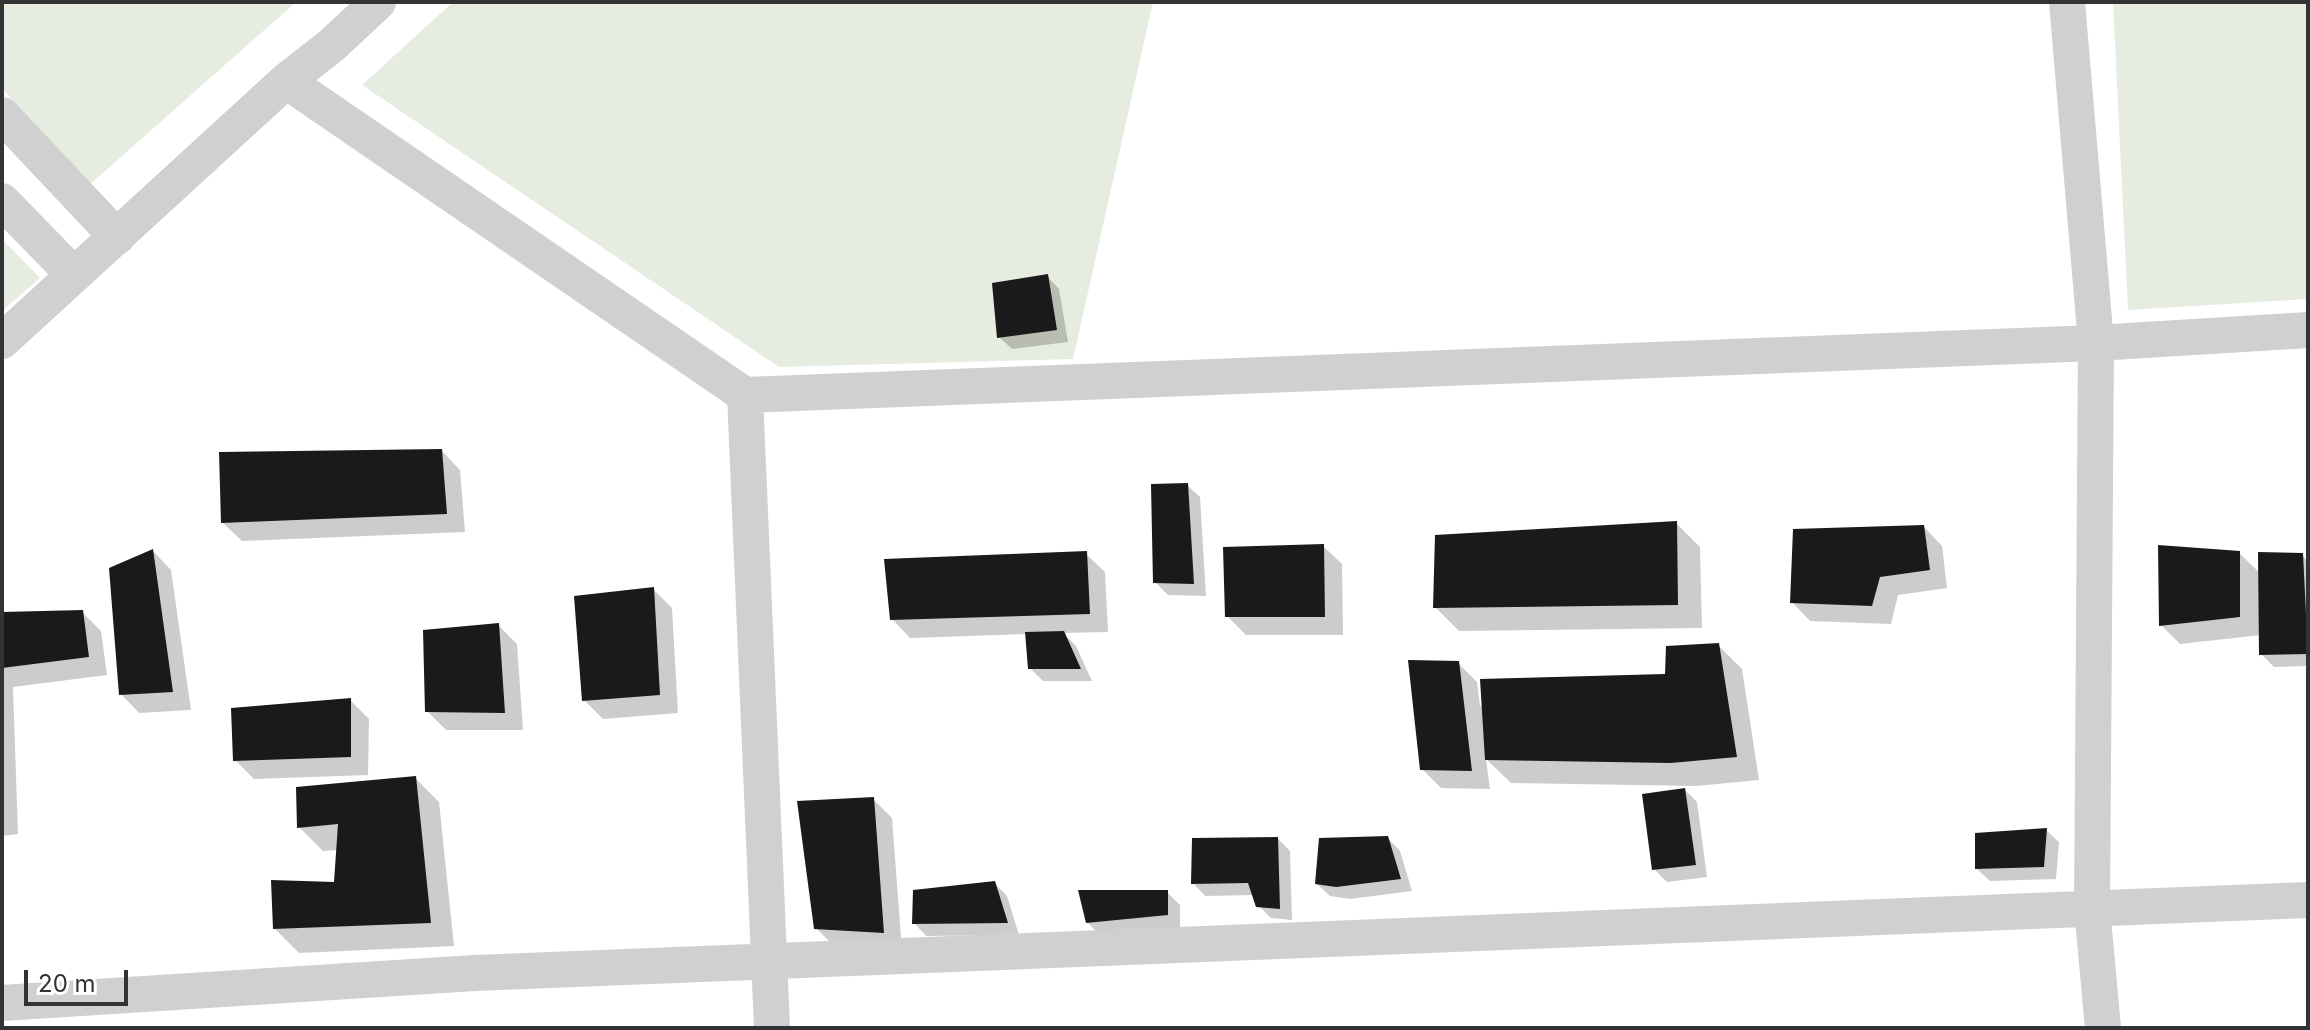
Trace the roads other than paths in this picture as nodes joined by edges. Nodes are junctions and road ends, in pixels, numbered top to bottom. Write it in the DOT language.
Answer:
graph roads {
  1 [pos="378,2"];
  2 [pos="2067,2"];
  3 [pos="286,81"];
  4 [pos="2,115"];
  5 [pos="2,201"];
  6 [pos="117,237"];
  7 [pos="74,275"];
  8 [pos="2308,330"];
  9 [pos="2,341"];
  10 [pos="2096,343"];
  11 [pos="745,395"];
  12 [pos="2308,900"];
  13 [pos="2092,908"];
  14 [pos="770,961"];
  15 [pos="2,1003"];
  16 [pos="772,1028"];
  17 [pos="2103,1028"];
  1 -- 3 [label="street"];
  2 -- 10 [label="street"];
  3 -- 6 [label="street"];
  3 -- 11 [label="street"];
  4 -- 6 [label="street"];
  5 -- 7 [label="street"];
  6 -- 7 [label="street"];
  7 -- 9 [label="street"];
  8 -- 10 [label="street"];
  10 -- 11 [label="street"];
  10 -- 13 [label="street"];
  11 -- 14 [label="street"];
  12 -- 13 [label="street"];
  13 -- 14 [label="street"];
  13 -- 17 [label="street"];
  14 -- 15 [label="street"];
  14 -- 16 [label="street"];
}
